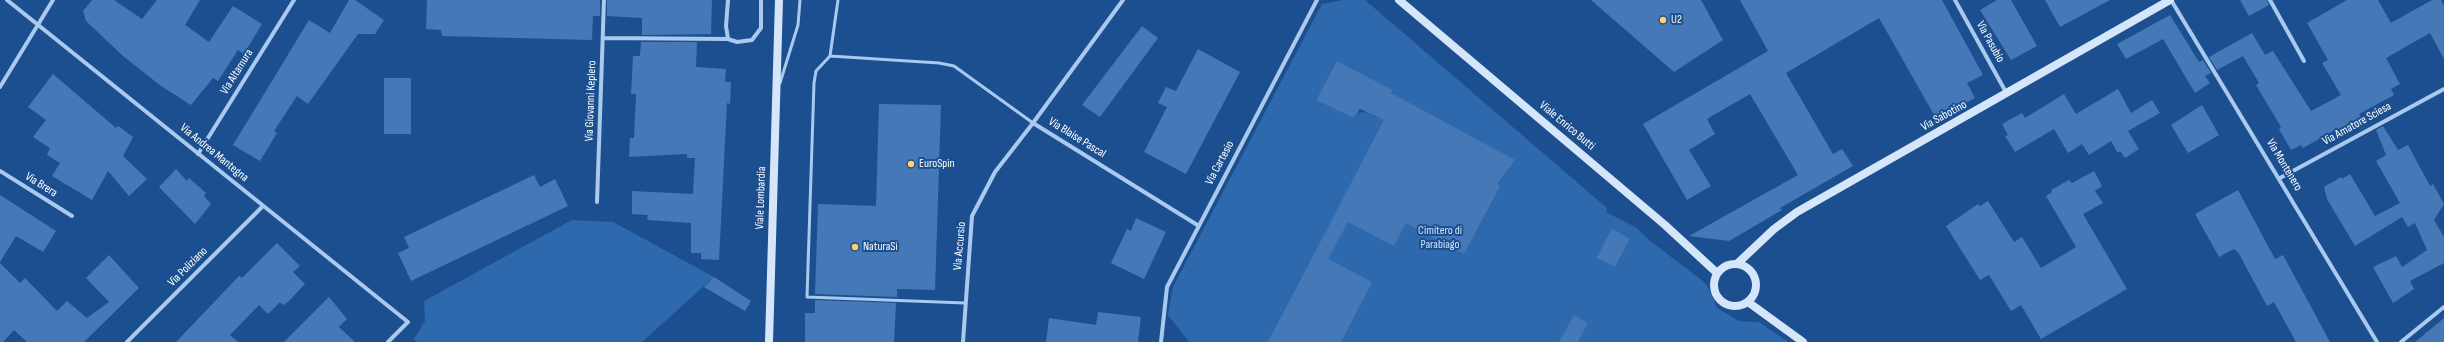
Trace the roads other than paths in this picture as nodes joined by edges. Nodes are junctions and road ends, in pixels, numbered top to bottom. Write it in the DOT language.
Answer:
graph roads {
  1 [pos="7,0"];
  2 [pos="53,0"];
  3 [pos="294,0"];
  4 [pos="604,0"];
  5 [pos="728,0"];
  6 [pos="762,0"];
  7 [pos="779,0"];
  8 [pos="783,0"];
  9 [pos="800,0"];
  10 [pos="838,0"];
  11 [pos="1123,0"];
  12 [pos="1317,0"];
  13 [pos="1400,0"];
  14 [pos="1955,0"];
  15 [pos="2171,0"];
  16 [pos="2270,0"];
  17 [pos="38,25"];
  18 [pos="603,38"];
  19 [pos="728,39"];
  20 [pos="778,54"];
  21 [pos="830,56"];
  22 [pos="2304,61"];
  23 [pos="0,87"];
  24 [pos="2444,88"];
  25 [pos="776,94"];
  26 [pos="2008,94"];
  27 [pos="1033,123"];
  28 [pos="198,154"];
  29 [pos="0,171"];
  30 [pos="2280,178"];
  31 [pos="597,202"];
  32 [pos="263,206"];
  33 [pos="72,216"];
  34 [pos="1199,226"];
  35 [pos="1738,263"];
  36 [pos="1717,273"];
  37 [pos="1748,302"];
  38 [pos="965,303"];
  39 [pos="2444,306"];
  40 [pos="127,342"];
  41 [pos="388,342"];
  42 [pos="769,342"];
  43 [pos="963,342"];
  44 [pos="1161,342"];
  45 [pos="1804,342"];
  46 [pos="2377,342"];
  47 [pos="2401,342"];
  1 -- 17 [label="street, Via Andrea Mantegna"];
  2 -- 17 [label="street"];
  3 -- 28 [label="street, Via Altamura"];
  4 -- 18 [label="street, Via Giovanni Keplero"];
  5 -- 19 [label="street"];
  6 -- 19 [label="street"];
  7 -- 20 [label="street, Viale Lombardia"];
  8 -- 20 [label="street, Viale Lombardia"];
  9 -- 25 [label="lane"];
  10 -- 21 [label="lane"];
  11 -- 27 [label="street, Via Blaise Pascal"];
  12 -- 34 [label="street, Via Cartesio"];
  13 -- 36 [label="street, Viale Enrico Butti"];
  14 -- 26 [label="street, Via Pasubio"];
  15 -- 26 [label="street, Via Sabotino"];
  15 -- 30 [label="street, Via Montenero"];
  16 -- 22 [label="street"];
  17 -- 23 [label="street"];
  17 -- 28 [label="street, Via Andrea Mantegna"];
  18 -- 19 [label="street"];
  18 -- 31 [label="street, Via Giovanni Keplero"];
  20 -- 25 [label="street, Viale Lombardia"];
  21 -- 27 [label="lane"];
  21 -- 38 [label="lane"];
  24 -- 30 [label="street, Via Amatore Sciesa"];
  25 -- 42 [label="street, Viale Lombardia"];
  26 -- 35 [label="street, Via Sabotino"];
  27 -- 34 [label="street, Via Blaise Pascal"];
  27 -- 38 [label="street, Via Accursio"];
  28 -- 32 [label="street, Via Andrea Mantegna"];
  29 -- 33 [label="street, Via Brera"];
  30 -- 46 [label="street, Via Montenero"];
  32 -- 40 [label="street, Via Poliziano"];
  32 -- 41 [label="street, Via Andrea Mantegna"];
  34 -- 44 [label="street, Via Cartesio"];
  35 -- 36 [label="street"];
  35 -- 37 [label="street"];
  36 -- 37 [label="street"];
  37 -- 45 [label="street"];
  38 -- 43 [label="street, Via Accursio"];
  39 -- 47 [label="street"];
}
